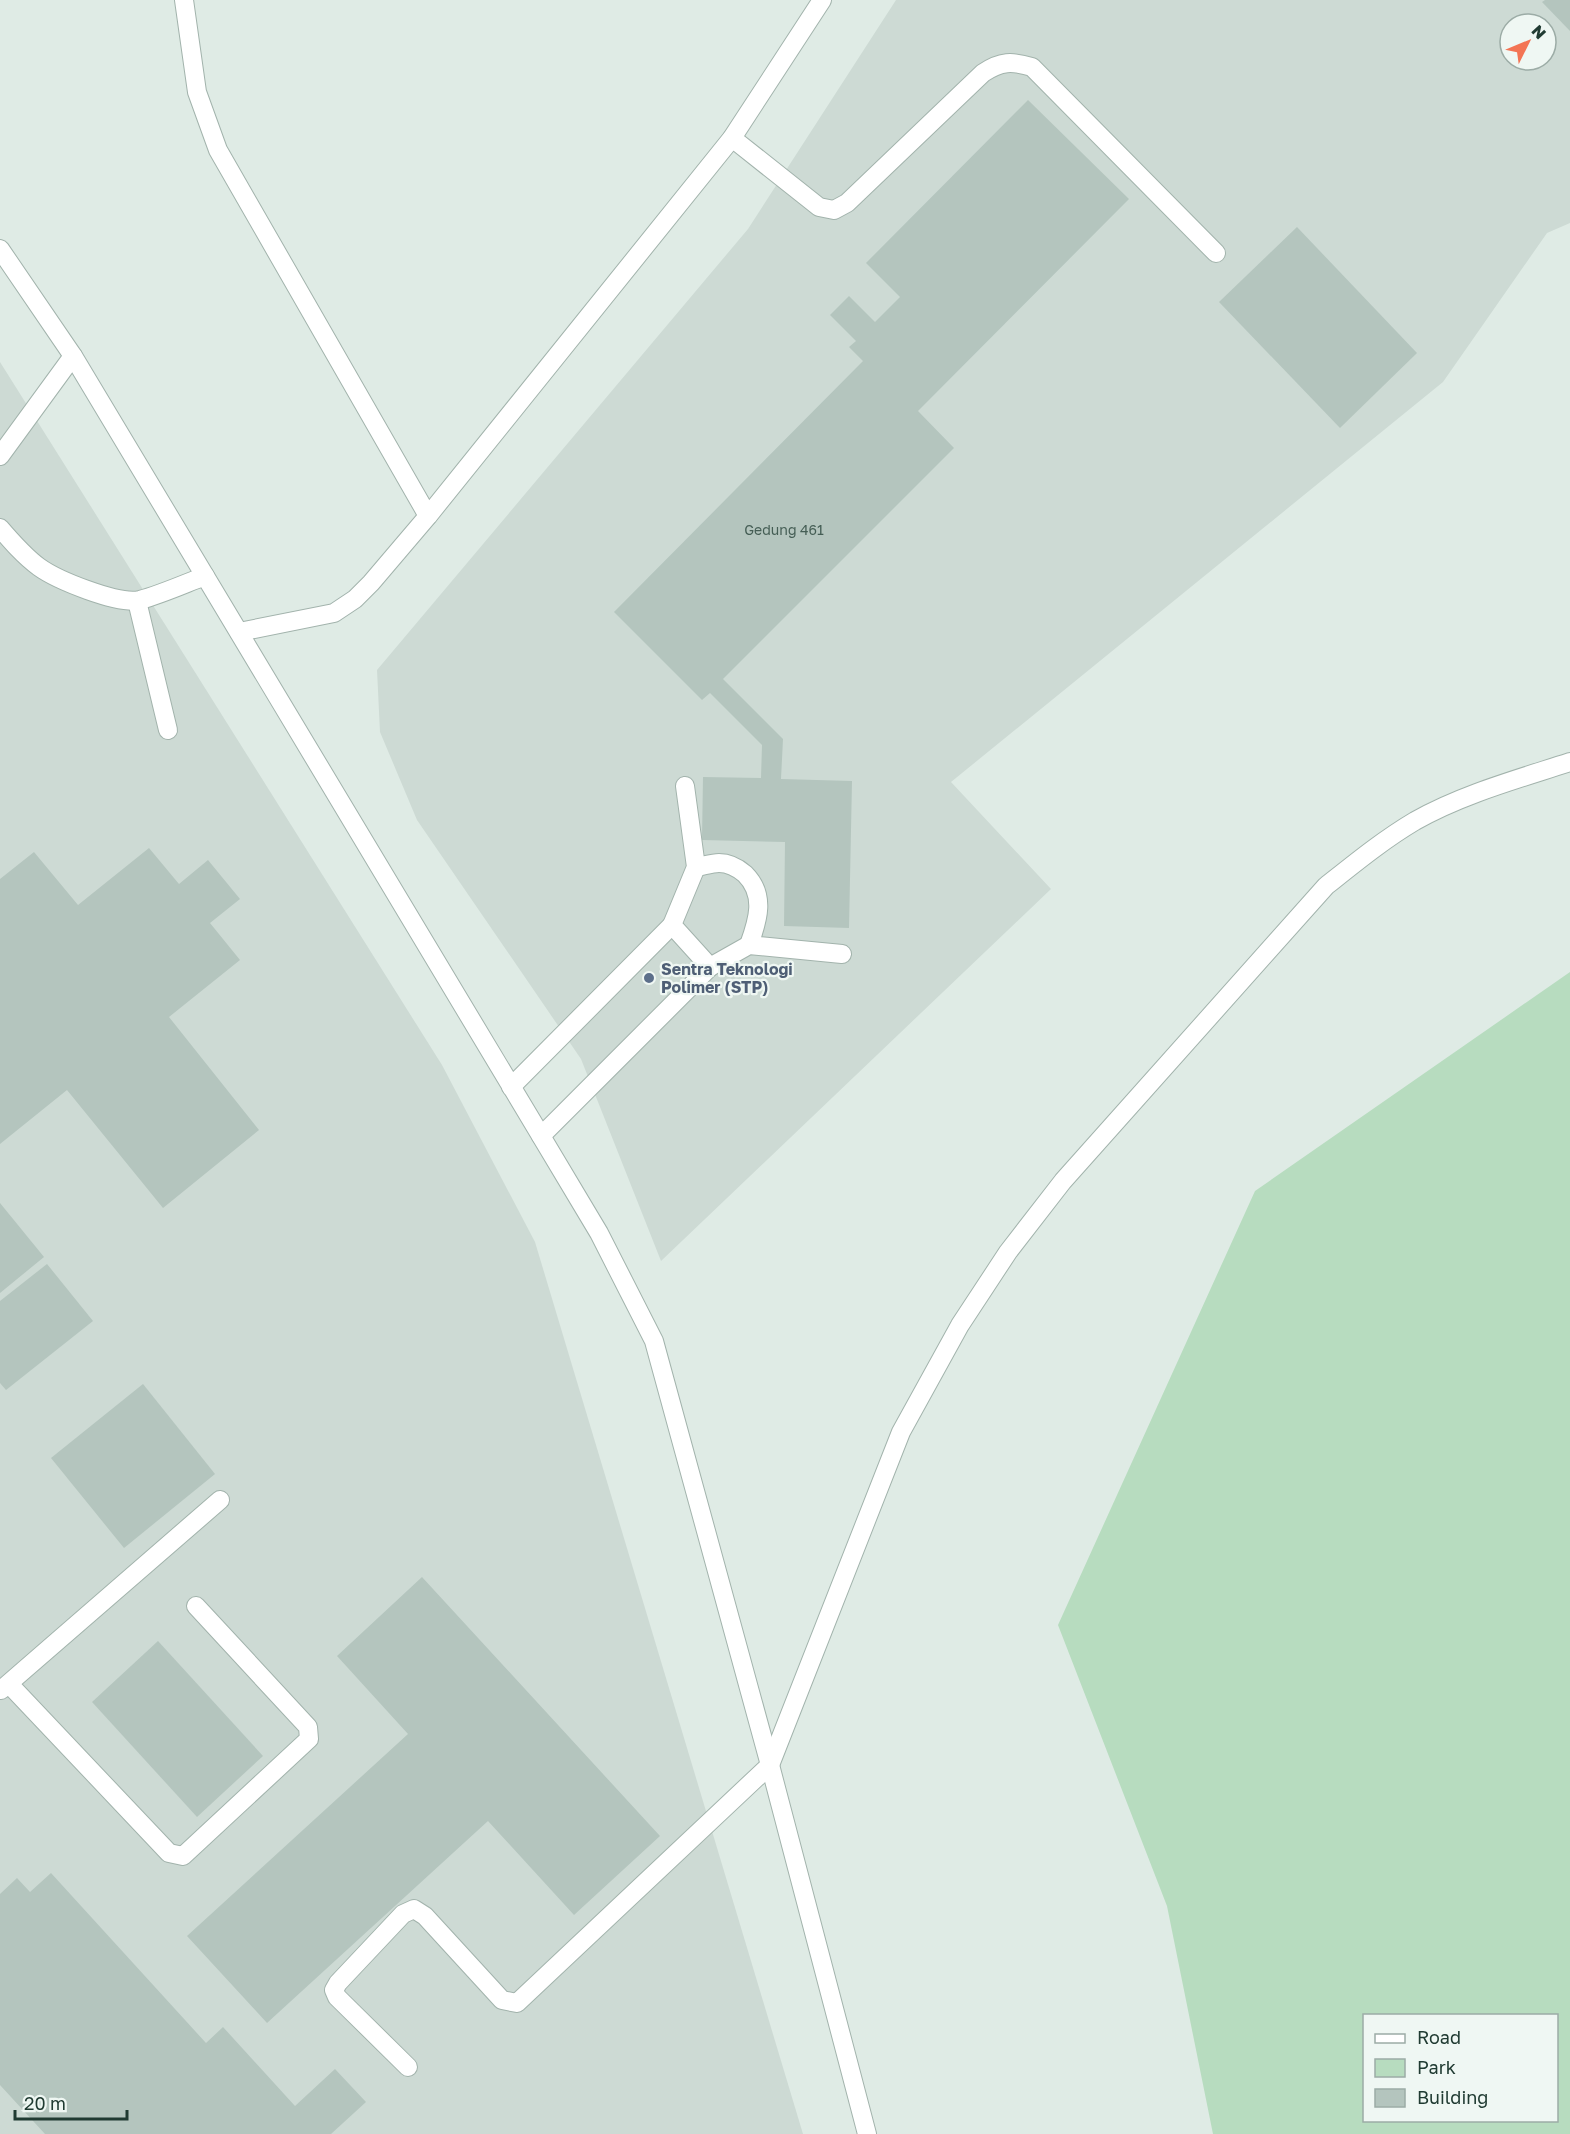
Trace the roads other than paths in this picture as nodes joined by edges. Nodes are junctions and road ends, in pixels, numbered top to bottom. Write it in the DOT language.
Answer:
graph roads {
  1 [pos="184,0"];
  2 [pos="822,0"];
  3 [pos="732,138"];
  4 [pos="0,249"];
  5 [pos="1216,253"];
  6 [pos="73,356"];
  7 [pos="0,456"];
  8 [pos="428,516"];
  9 [pos="0,528"];
  10 [pos="205,576"];
  11 [pos="137,601"];
  12 [pos="238,632"];
  13 [pos="168,730"];
  14 [pos="1570,762"];
  15 [pos="685,786"];
  16 [pos="696,867"];
  17 [pos="672,925"];
  18 [pos="749,945"];
  19 [pos="842,954"];
  20 [pos="710,967"];
  21 [pos="511,1087"];
  22 [pos="541,1136"];
  23 [pos="220,1500"];
  24 [pos="196,1606"];
  25 [pos="4,1688"];
  26 [pos="770,1765"];
  27 [pos="408,2067"];
  28 [pos="867,2134"];
  1 -- 8 [label="lane"];
  2 -- 3 [label="lane"];
  3 -- 5 [label="lane"];
  3 -- 8 [label="lane"];
  4 -- 6 [label="lane"];
  6 -- 7 [label="lane"];
  6 -- 10 [label="lane"];
  8 -- 12 [label="lane"];
  9 -- 11 [label="lane"];
  10 -- 11 [label="lane"];
  10 -- 12 [label="lane"];
  11 -- 13 [label="lane"];
  12 -- 21 [label="lane"];
  14 -- 26 [label="lane"];
  15 -- 16 [label="lane"];
  16 -- 17 [label="lane"];
  16 -- 18 [label="lane"];
  17 -- 20 [label="lane"];
  17 -- 21 [label="lane"];
  18 -- 19 [label="lane"];
  18 -- 20 [label="lane"];
  20 -- 22 [label="lane"];
  21 -- 22 [label="lane"];
  22 -- 26 [label="lane"];
  23 -- 25 [label="lane"];
  24 -- 25 [label="lane"];
  26 -- 27 [label="lane"];
  26 -- 28 [label="lane"];
}
